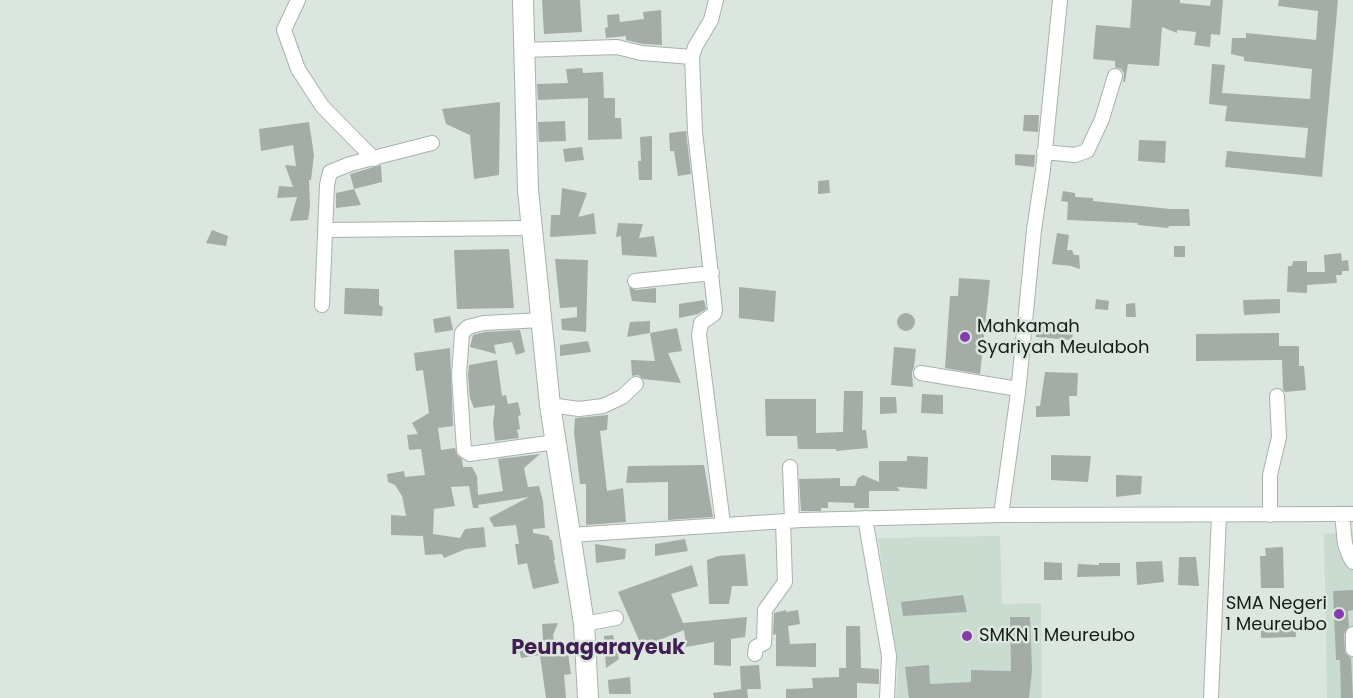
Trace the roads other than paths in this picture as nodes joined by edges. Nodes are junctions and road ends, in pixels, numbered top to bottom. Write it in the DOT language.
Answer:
graph roads {
  1 [pos="298,0"];
  2 [pos="523,0"];
  3 [pos="716,0"];
  4 [pos="1060,0"];
  5 [pos="524,50"];
  6 [pos="692,57"];
  7 [pos="1115,76"];
  8 [pos="432,143"];
  9 [pos="1044,152"];
  10 [pos="374,159"];
  11 [pos="532,228"];
  12 [pos="325,230"];
  13 [pos="712,273"];
  14 [pos="635,281"];
  15 [pos="322,305"];
  16 [pos="542,320"];
  17 [pos="921,374"];
  18 [pos="636,384"];
  19 [pos="1018,389"];
  20 [pos="1277,396"];
  21 [pos="550,405"];
  22 [pos="555,442"];
  23 [pos="790,467"];
  24 [pos="1001,515"];
  25 [pos="1270,515"];
  26 [pos="1346,516"];
  27 [pos="1219,518"];
  28 [pos="723,524"];
  29 [pos="786,525"];
  30 [pos="866,525"];
  31 [pos="570,536"];
  32 [pos="1353,562"];
  33 [pos="616,618"];
  34 [pos="584,624"];
  35 [pos="1353,634"];
  36 [pos="1353,649"];
  37 [pos="755,654"];
  38 [pos="588,698"];
  39 [pos="887,698"];
  40 [pos="1211,698"];
  1 -- 10 [label="street"];
  2 -- 5 [label="highway"];
  3 -- 6 [label="street"];
  4 -- 9 [label="street"];
  5 -- 6 [label="street"];
  5 -- 11 [label="highway"];
  6 -- 13 [label="street"];
  7 -- 9 [label="street"];
  8 -- 10 [label="street"];
  9 -- 19 [label="street"];
  10 -- 12 [label="street"];
  11 -- 12 [label="street"];
  11 -- 16 [label="highway"];
  12 -- 15 [label="street"];
  13 -- 14 [label="street"];
  13 -- 28 [label="street"];
  16 -- 21 [label="highway"];
  16 -- 22 [label="street"];
  17 -- 19 [label="street"];
  18 -- 21 [label="street"];
  19 -- 24 [label="street"];
  20 -- 25 [label="street"];
  21 -- 22 [label="highway"];
  22 -- 31 [label="highway"];
  23 -- 29 [label="street"];
  24 -- 27 [label="street"];
  24 -- 30 [label="street"];
  25 -- 26 [label="street"];
  25 -- 27 [label="street"];
  26 -- 32 [label="street"];
  27 -- 40 [label="street"];
  28 -- 29 [label="street"];
  28 -- 31 [label="street"];
  29 -- 30 [label="street"];
  29 -- 37 [label="street"];
  30 -- 39 [label="street"];
  31 -- 34 [label="highway"];
  33 -- 34 [label="street"];
  34 -- 38 [label="highway"];
  35 -- 36 [label="street"];
}
